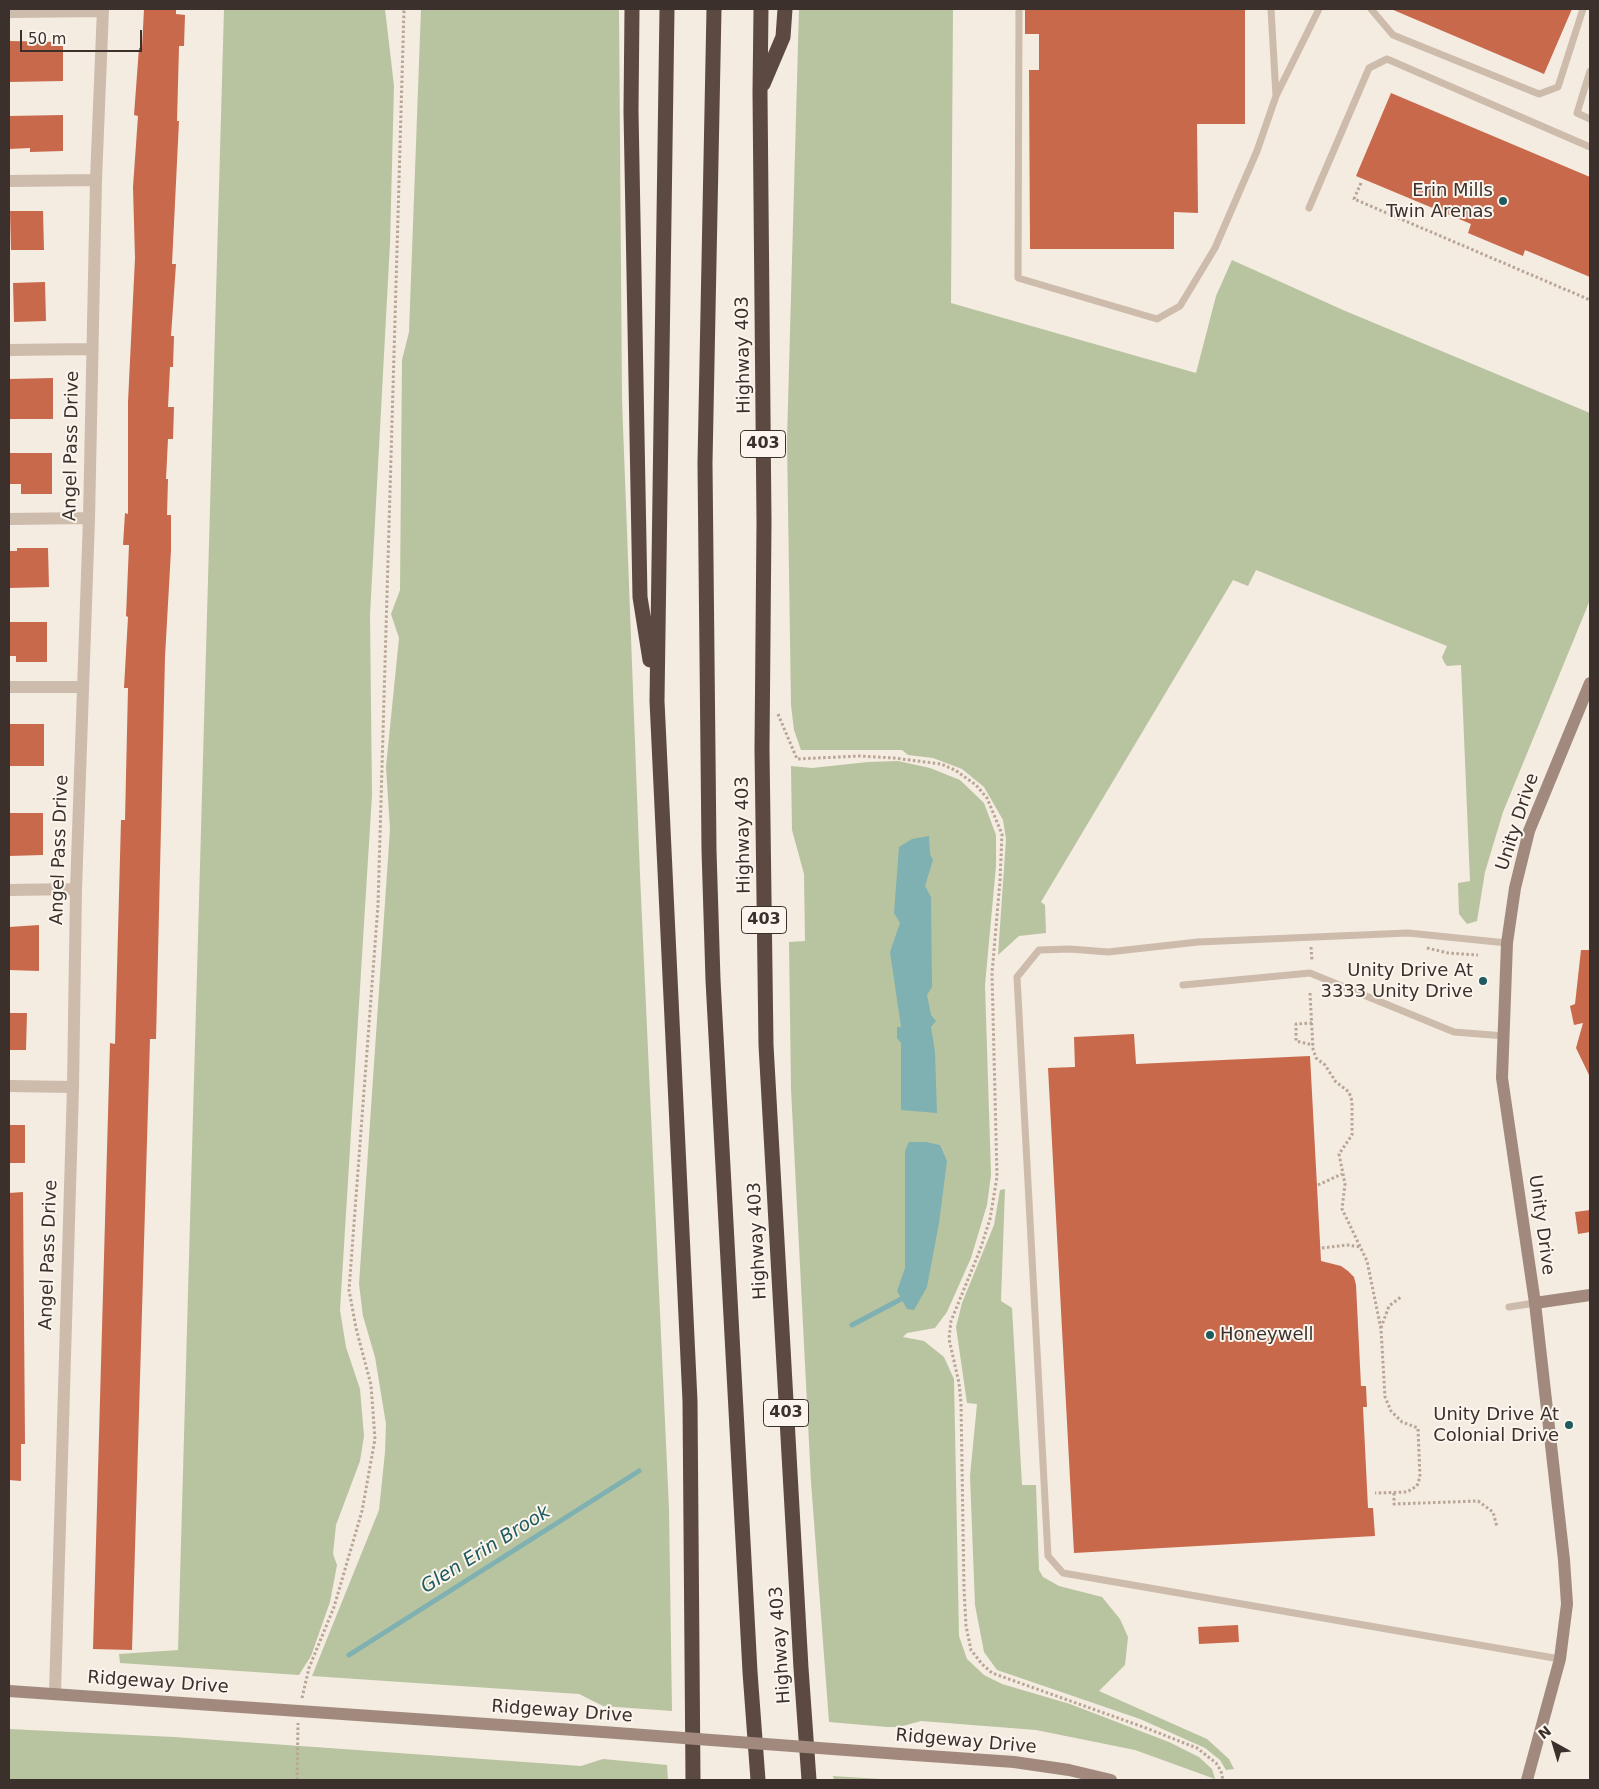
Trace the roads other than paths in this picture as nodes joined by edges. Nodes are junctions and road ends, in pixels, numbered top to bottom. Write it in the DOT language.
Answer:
graph roads {
  1 [pos="632,9"];
  2 [pos="667,9"];
  3 [pos="714,9"];
  4 [pos="761,9"];
  5 [pos="785,9"];
  6 [pos="1019,9"];
  7 [pos="1271,9"];
  8 [pos="1319,9"];
  9 [pos="1371,9"];
  10 [pos="1584,9"];
  11 [pos="103,10"];
  12 [pos="9,12"];
  13 [pos="1590,71"];
  14 [pos="760,92"];
  15 [pos="1276,96"];
  16 [pos="1590,119"];
  17 [pos="1590,147"];
  18 [pos="9,180"];
  19 [pos="96,180"];
  20 [pos="1309,208"];
  21 [pos="91,349"];
  22 [pos="9,350"];
  23 [pos="89,518"];
  24 [pos="9,519"];
  25 [pos="1590,683"];
  26 [pos="9,687"];
  27 [pos="82,687"];
  28 [pos="657,701"];
  29 [pos="76,889"];
  30 [pos="9,890"];
  31 [pos="1508,943"];
  32 [pos="1183,986"];
  33 [pos="1505,1036"];
  34 [pos="9,1086"];
  35 [pos="73,1087"];
  36 [pos="1590,1295"];
  37 [pos="1535,1303"];
  38 [pos="1509,1307"];
  39 [pos="1560,1659"];
  40 [pos="9,1691"];
  41 [pos="55,1693"];
  42 [pos="693,1780"];
  43 [pos="758,1780"];
  44 [pos="809,1780"];
  45 [pos="1111,1780"];
  46 [pos="1527,1780"];
  1 -- 28 [label="highway"];
  2 -- 28 [label="highway"];
  3 -- 43 [label="highway"];
  4 -- 14 [label="highway, Highway 403 / 403"];
  5 -- 14 [label="highway"];
  6 -- 15 [label="lane"];
  7 -- 15 [label="lane"];
  8 -- 15 [label="lane"];
  9 -- 10 [label="lane"];
  11 -- 12 [label="street"];
  11 -- 19 [label="street, Angel Pass Drive"];
  13 -- 16 [label="lane"];
  14 -- 44 [label="highway, Highway 403 / 403"];
  17 -- 20 [label="lane"];
  18 -- 19 [label="street"];
  19 -- 21 [label="street, Angel Pass Drive"];
  21 -- 22 [label="street"];
  21 -- 23 [label="street, Angel Pass Drive"];
  23 -- 24 [label="street"];
  23 -- 27 [label="street, Angel Pass Drive"];
  25 -- 31 [label="street, Unity Drive"];
  26 -- 27 [label="street"];
  27 -- 29 [label="street, Angel Pass Drive"];
  28 -- 42 [label="highway"];
  29 -- 30 [label="street"];
  29 -- 35 [label="street, Angel Pass Drive"];
  31 -- 33 [label="street, Unity Drive"];
  31 -- 39 [label="lane"];
  32 -- 33 [label="lane"];
  33 -- 37 [label="street, Unity Drive"];
  34 -- 35 [label="street"];
  35 -- 41 [label="street, Angel Pass Drive"];
  36 -- 37 [label="street"];
  37 -- 38 [label="lane"];
  37 -- 39 [label="street, Unity Drive"];
  39 -- 46 [label="street, Unity Drive"];
  40 -- 41 [label="street, Ridgeway Drive"];
  41 -- 45 [label="street, Ridgeway Drive, bridge"];
}
